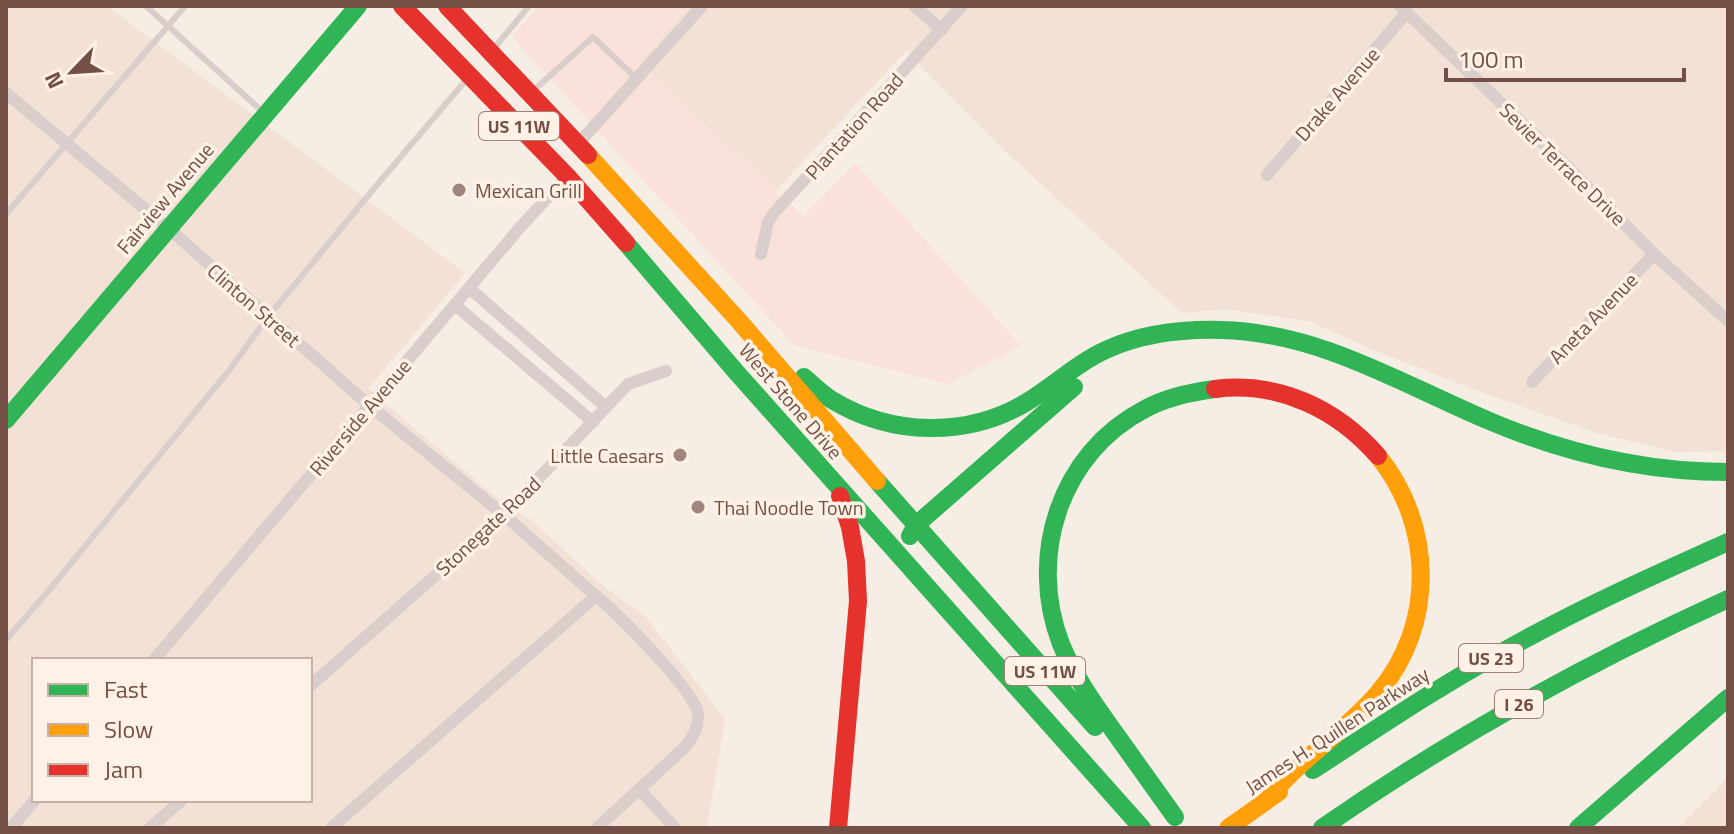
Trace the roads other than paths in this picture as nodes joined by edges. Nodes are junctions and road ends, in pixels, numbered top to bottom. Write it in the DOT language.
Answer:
graph roads {
  1 [pos="146,6"];
  2 [pos="185,6"];
  3 [pos="358,6"];
  4 [pos="402,6"];
  5 [pos="447,6"];
  6 [pos="529,6"];
  7 [pos="702,6"];
  8 [pos="914,6"];
  9 [pos="962,6"];
  10 [pos="1403,9"];
  11 [pos="168,26"];
  12 [pos="942,30"];
  13 [pos="491,51"];
  14 [pos="470,76"];
  15 [pos="637,79"];
  16 [pos="6,93"];
  17 [pos="530,93"];
  18 [pos="265,115"];
  19 [pos="66,143"];
  20 [pos="578,144"];
  21 [pos="1267,175"];
  22 [pos="567,176"];
  23 [pos="6,214"];
  24 [pos="168,228"];
  25 [pos="761,254"];
  26 [pos="1654,254"];
  27 [pos="469,288"];
  28 [pos="714,294"];
  29 [pos="455,305"];
  30 [pos="268,317"];
  31 [pos="739,321"];
  32 [pos="1728,321"];
  33 [pos="1178,332"];
  34 [pos="666,371"];
  35 [pos="1532,382"];
  36 [pos="370,406"];
  37 [pos="606,407"];
  38 [pos="6,420"];
  39 [pos="593,422"];
  40 [pos="1728,472"];
  41 [pos="836,486"];
  42 [pos="504,515"];
  43 [pos="916,525"];
  44 [pos="1728,542"];
  45 [pos="905,563"];
  46 [pos="596,596"];
  47 [pos="1728,599"];
  48 [pos="6,640"];
  49 [pos="156,658"];
  50 [pos="312,684"];
  51 [pos="1728,698"];
  52 [pos="640,790"];
  53 [pos="1268,799"];
  54 [pos="33,802"];
  55 [pos="180,802"];
  56 [pos="1180,822"];
  57 [pos="11,828"];
  58 [pos="150,828"];
  59 [pos="331,828"];
  60 [pos="597,828"];
  61 [pos="675,828"];
  62 [pos="838,828"];
  63 [pos="1142,828"];
  64 [pos="1228,828"];
  65 [pos="1322,828"];
  66 [pos="1578,828"];
  1 -- 11 [label="lane"];
  2 -- 11 [label="lane"];
  3 -- 18 [label="main road, Fairview Avenue"];
  4 -- 14 [label="main road, West Stone Drive / US 11W"];
  5 -- 13 [label="main road, West Stone Drive / US 11W"];
  6 -- 13 [label="lane"];
  7 -- 15 [label="street"];
  8 -- 12 [label="street"];
  9 -- 12 [label="street, Plantation Road"];
  10 -- 21 [label="street, Drake Avenue"];
  10 -- 26 [label="street, Sevier Terrace Drive"];
  11 -- 18 [label="lane"];
  11 -- 19 [label="lane"];
  12 -- 25 [label="street, Plantation Road"];
  13 -- 17 [label="main road, West Stone Drive / US 11W"];
  14 -- 20 [label="main road"];
  14 -- 22 [label="main road, West Stone Drive / US 11W"];
  14 -- 30 [label="lane"];
  15 -- 17 [label="lane"];
  15 -- 20 [label="street"];
  16 -- 19 [label="street, Clinton Street"];
  17 -- 20 [label="main road, West Stone Drive / US 11W"];
  18 -- 24 [label="main road, Fairview Avenue"];
  19 -- 23 [label="lane"];
  19 -- 24 [label="street, Clinton Street"];
  20 -- 28 [label="main road, West Stone Drive / US 11W"];
  22 -- 27 [label="street, Riverside Avenue"];
  22 -- 28 [label="main road"];
  22 -- 41 [label="main road, West Stone Drive / US 11W"];
  24 -- 30 [label="street, Clinton Street"];
  24 -- 38 [label="main road, Fairview Avenue"];
  26 -- 32 [label="street, Sevier Terrace Drive"];
  26 -- 35 [label="street, Aneta Avenue"];
  27 -- 29 [label="street, Riverside Avenue"];
  27 -- 37 [label="street"];
  28 -- 31 [label="main road, West Stone Drive / US 11W"];
  29 -- 36 [label="street, Riverside Avenue"];
  29 -- 39 [label="street"];
  30 -- 36 [label="street, Clinton Street"];
  30 -- 48 [label="lane"];
  31 -- 33 [label="main road"];
  31 -- 43 [label="main road, West Stone Drive / US 11W"];
  33 -- 40 [label="main road"];
  33 -- 43 [label="main road"];
  34 -- 37 [label="street, Stonegate Road"];
  36 -- 42 [label="street, Clinton Street"];
  36 -- 49 [label="street, Riverside Avenue"];
  37 -- 39 [label="street, Stonegate Road"];
  39 -- 42 [label="street, Stonegate Road"];
  41 -- 45 [label="main road, West Stone Drive / US 11W"];
  41 -- 62 [label="main road"];
  42 -- 46 [label="street, Clinton Street"];
  42 -- 50 [label="street, Stonegate Road"];
  43 -- 45 [label="main road"];
  43 -- 56 [label="main road, West Stone Drive / US 11W"];
  44 -- 53 [label="main road, James H. Quillen Parkway / US 23"];
  45 -- 63 [label="main road, West Stone Drive / US 11W"];
  46 -- 52 [label="street, Clinton Street"];
  46 -- 59 [label="street"];
  47 -- 65 [label="main road, I 26"];
  51 -- 66 [label="main road"];
  52 -- 60 [label="street, Clinton Street"];
  52 -- 61 [label="street"];
  53 -- 56 [label="main road"];
  53 -- 64 [label="main road, James H. Quillen Parkway / US 23"];
  54 -- 57 [label="street"];
  55 -- 58 [label="street"];
}
